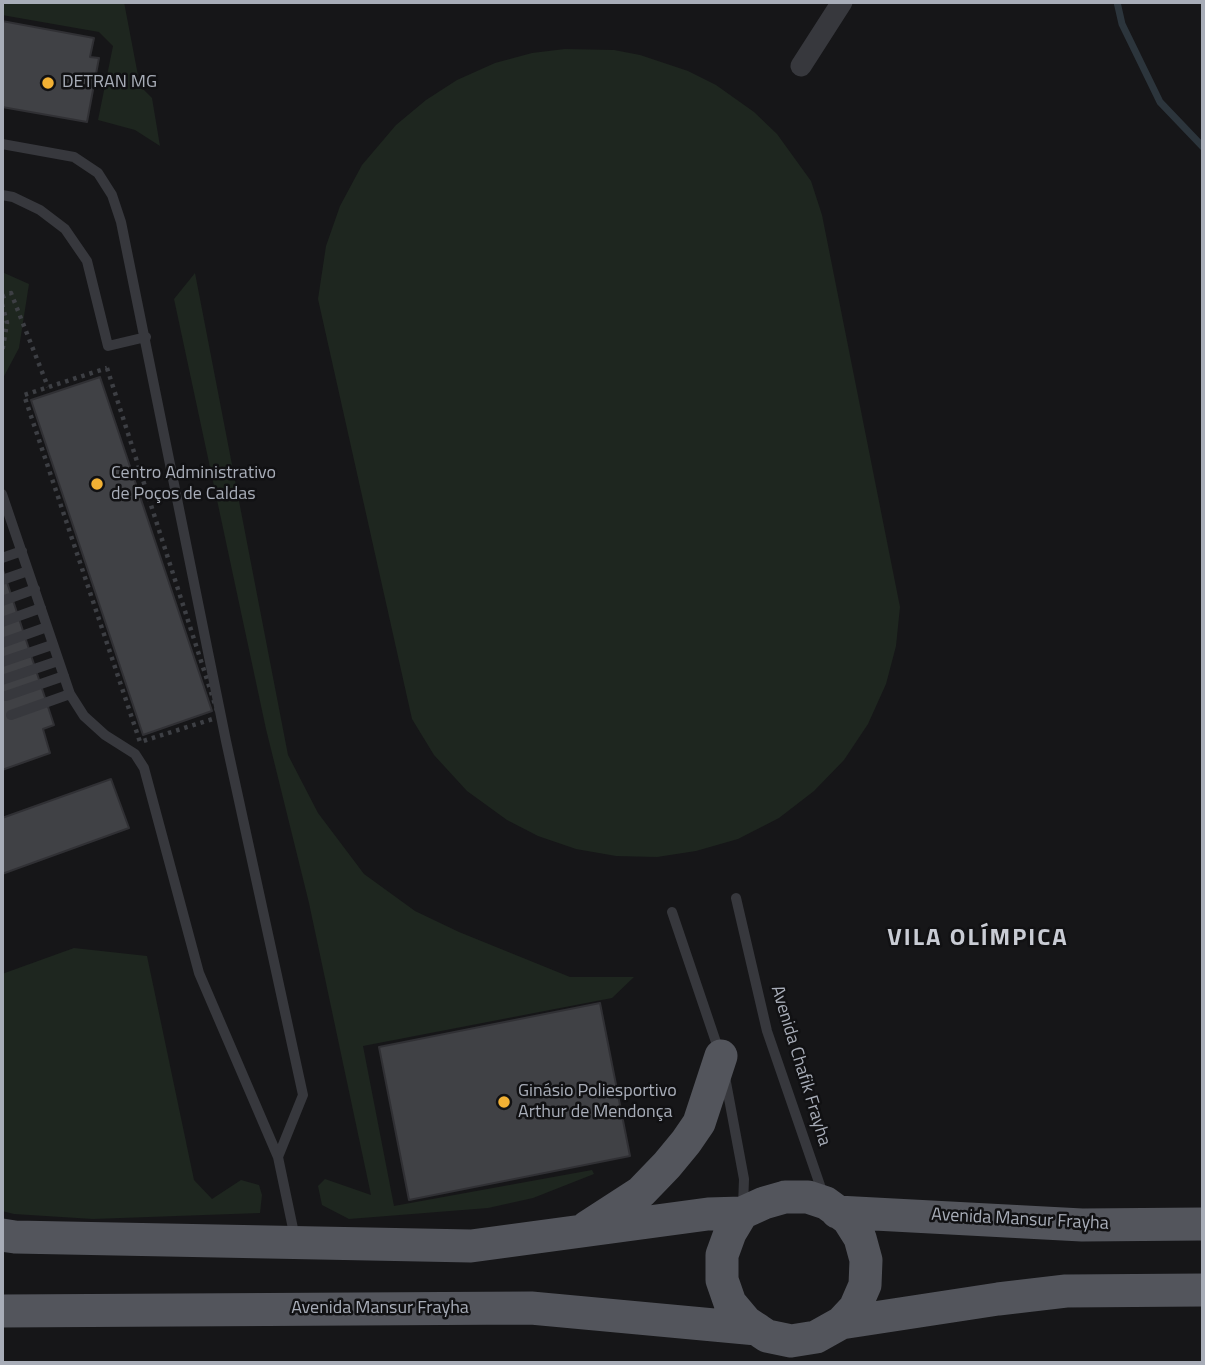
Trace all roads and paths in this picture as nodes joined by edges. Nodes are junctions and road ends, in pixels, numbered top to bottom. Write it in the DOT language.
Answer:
graph roads {
  1 [pos="842,2"];
  2 [pos="801,66"];
  3 [pos="2,144"];
  4 [pos="2,195"];
  5 [pos="2,297"];
  6 [pos="2,304"];
  7 [pos="146,337"];
  8 [pos="2,353"];
  9 [pos="48,387"];
  10 [pos="2,494"];
  11 [pos="4,510"];
  12 [pos="14,530"];
  13 [pos="2,535"];
  14 [pos="22,551"];
  15 [pos="2,558"];
  16 [pos="28,571"];
  17 [pos="2,580"];
  18 [pos="34,589"];
  19 [pos="2,601"];
  20 [pos="41,608"];
  21 [pos="2,622"];
  22 [pos="47,627"];
  23 [pos="2,643"];
  24 [pos="52,645"];
  25 [pos="58,661"];
  26 [pos="2,662"];
  27 [pos="64,676"];
  28 [pos="2,680"];
  29 [pos="70,694"];
  30 [pos="6,696"];
  31 [pos="11,715"];
  32 [pos="736,898"];
  33 [pos="672,912"];
  34 [pos="721,1056"];
  35 [pos="278,1157"];
  36 [pos="832,1207"];
  37 [pos="742,1213"];
  38 [pos="1188,1224"];
  39 [pos="577,1233"];
  40 [pos="2,1235"];
  41 [pos="295,1241"];
  42 [pos="1188,1290"];
  43 [pos="2,1311"];
  44 [pos="841,1323"];
  45 [pos="757,1329"];
  1 -- 2 [label="street"];
  3 -- 7 [label="lane"];
  4 -- 7 [label="lane"];
  5 -- 9 [label="path"];
  6 -- 8 [label="path"];
  7 -- 35 [label="lane"];
  9 -- 9 [label="path"];
  10 -- 11 [label="lane"];
  11 -- 12 [label="lane"];
  12 -- 13 [label="lane"];
  12 -- 14 [label="lane"];
  14 -- 15 [label="lane"];
  14 -- 16 [label="lane"];
  16 -- 17 [label="lane"];
  16 -- 18 [label="lane"];
  18 -- 19 [label="lane"];
  18 -- 20 [label="lane"];
  20 -- 21 [label="lane"];
  20 -- 22 [label="lane"];
  22 -- 23 [label="lane"];
  22 -- 24 [label="lane"];
  24 -- 25 [label="lane"];
  24 -- 26 [label="lane"];
  25 -- 27 [label="lane"];
  25 -- 28 [label="lane"];
  27 -- 29 [label="lane"];
  27 -- 30 [label="lane"];
  29 -- 31 [label="lane"];
  29 -- 35 [label="lane"];
  32 -- 36 [label="lane, Avenida Chafik Frayha"];
  33 -- 34 [label="lane"];
  34 -- 37 [label="lane"];
  34 -- 39 [label="main road"];
  35 -- 41 [label="lane"];
  36 -- 37 [label="main road"];
  36 -- 38 [label="main road, Avenida Mansur Frayha"];
  36 -- 44 [label="main road"];
  37 -- 39 [label="main road"];
  37 -- 45 [label="main road"];
  39 -- 41 [label="main road"];
  40 -- 41 [label="main road"];
  42 -- 44 [label="main road"];
  43 -- 45 [label="main road, Avenida Mansur Frayha"];
  44 -- 45 [label="main road"];
}
